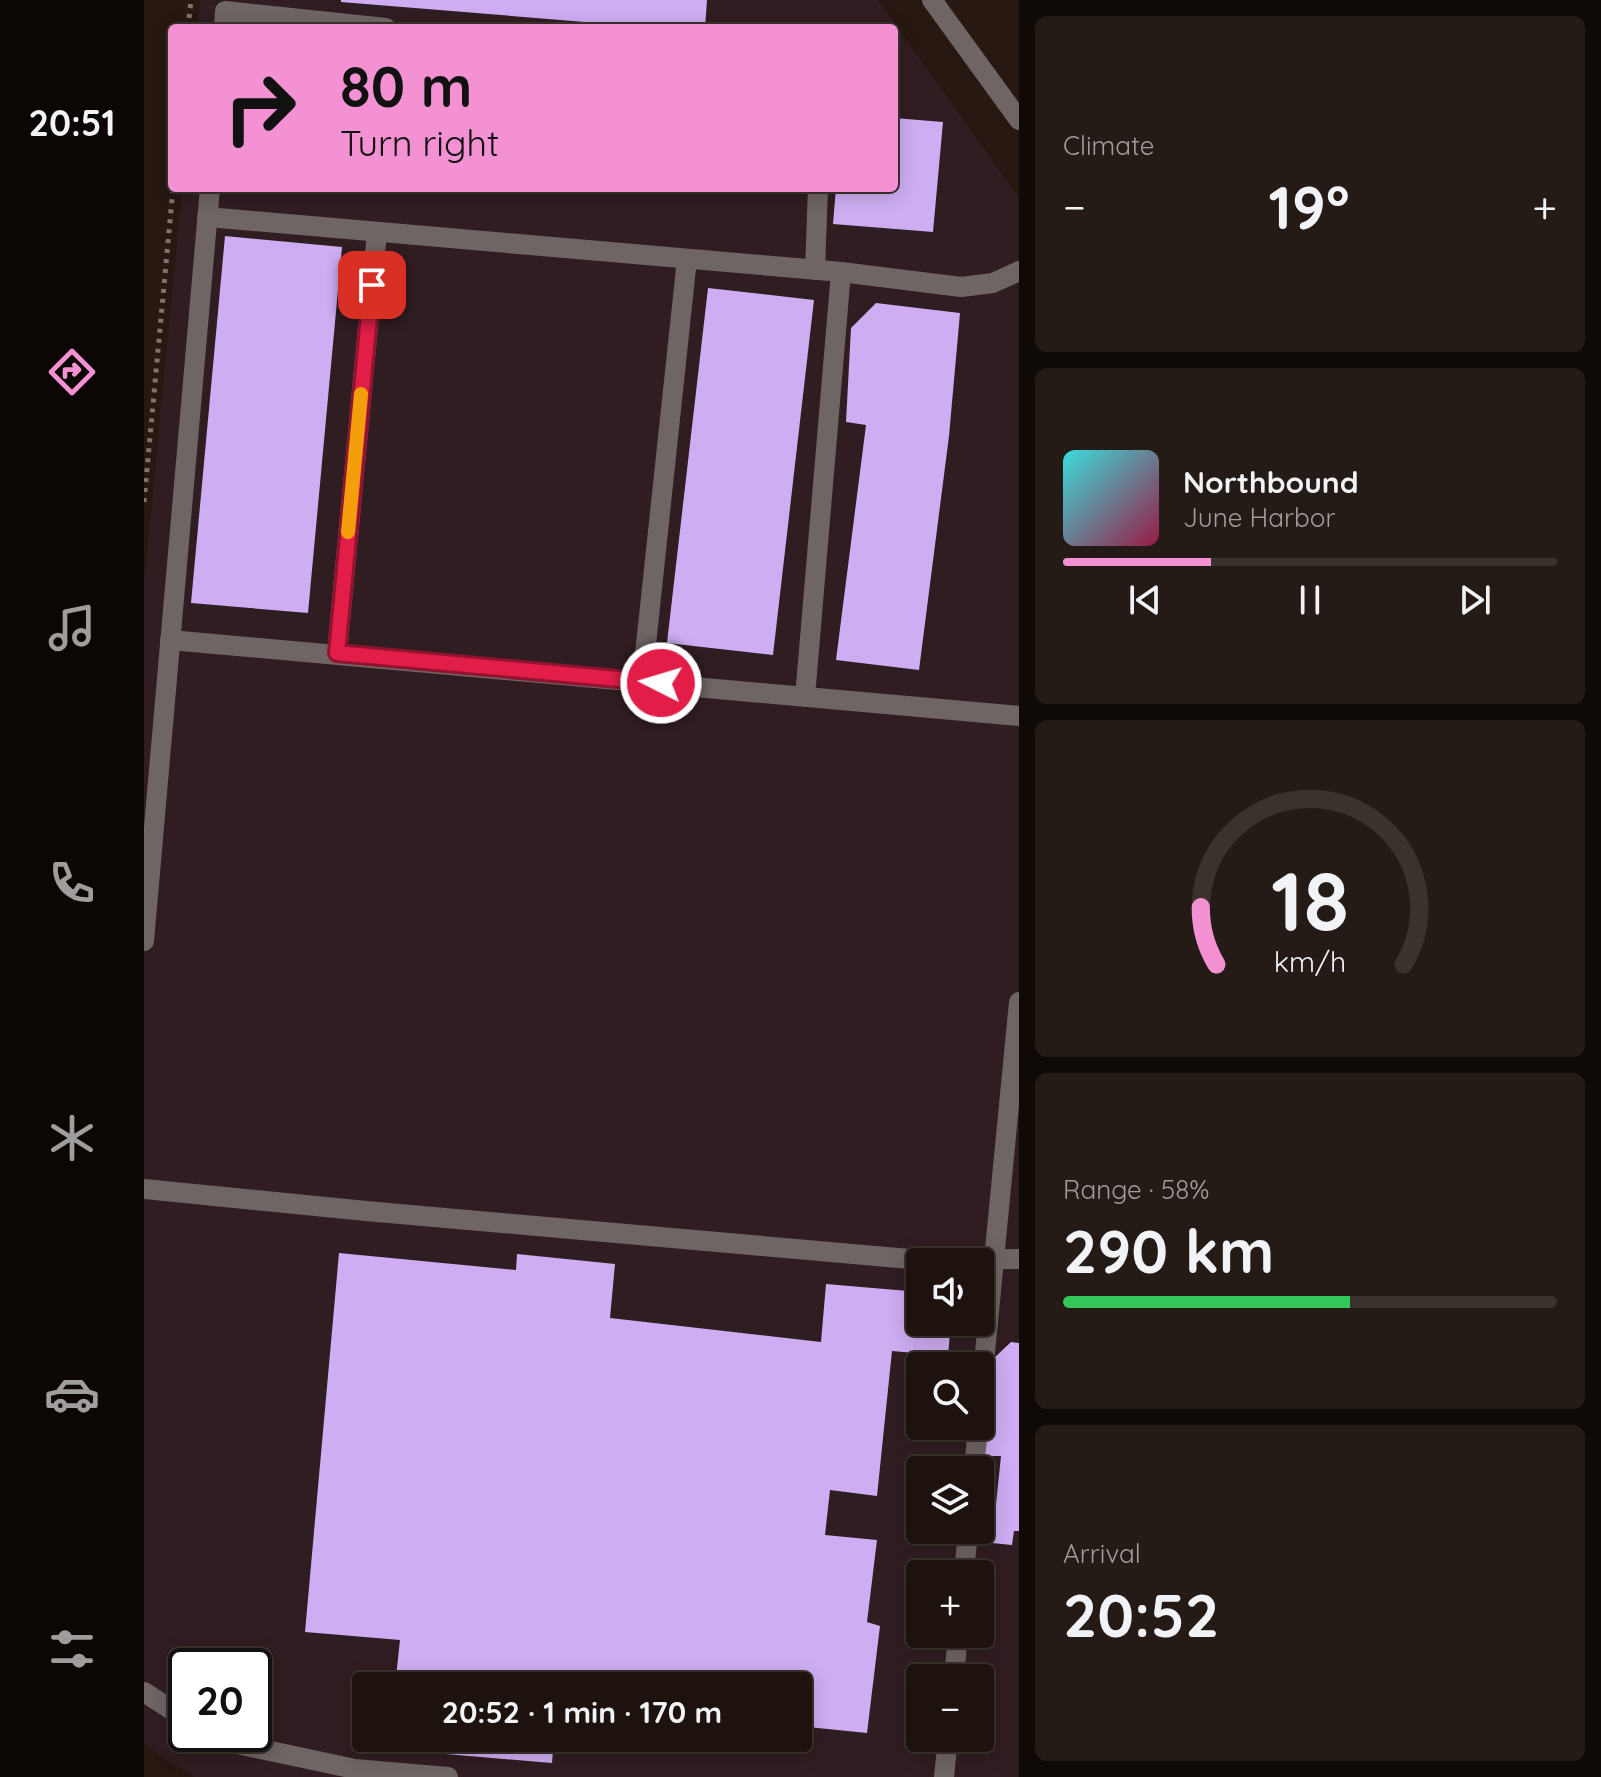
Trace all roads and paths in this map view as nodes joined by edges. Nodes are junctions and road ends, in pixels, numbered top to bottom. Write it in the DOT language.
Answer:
graph roads {
  1 [pos="191,0"];
  2 [pos="932,0"];
  3 [pos="225,13"];
  4 [pos="188,24"];
  5 [pos="343,24"];
  6 [pos="1019,120"];
  7 [pos="173,192"];
  8 [pos="210,192"];
  9 [pos="818,192"];
  10 [pos="207,217"];
  11 [pos="377,232"];
  12 [pos="687,259"];
  13 [pos="815,270"];
  14 [pos="1019,271"];
  15 [pos="841,272"];
  16 [pos="144,502"];
  17 [pos="170,640"];
  18 [pos="337,653"];
  19 [pos="642,682"];
  20 [pos="805,697"];
  21 [pos="1019,716"];
  22 [pos="144,941"];
  23 [pos="1019,1002"];
  24 [pos="144,1189"];
  25 [pos="906,1259"];
  26 [pos="994,1259"];
  27 [pos="1019,1259"];
  28 [pos="144,1692"];
  29 [pos="168,1707"];
  30 [pos="272,1751"];
  31 [pos="947,1752"];
  32 [pos="448,1777"];
  33 [pos="944,1777"];
  1 -- 4 [label="path"];
  2 -- 6 [label="street"];
  3 -- 5 [label="street"];
  7 -- 16 [label="path"];
  8 -- 10 [label="street"];
  9 -- 13 [label="street"];
  10 -- 11 [label="street"];
  10 -- 17 [label="street"];
  11 -- 12 [label="street"];
  11 -- 18 [label="street"];
  12 -- 13 [label="street"];
  12 -- 19 [label="street"];
  13 -- 15 [label="street"];
  14 -- 15 [label="street"];
  15 -- 20 [label="street"];
  17 -- 18 [label="street"];
  17 -- 22 [label="street"];
  18 -- 19 [label="street"];
  19 -- 20 [label="street"];
  20 -- 21 [label="street"];
  23 -- 26 [label="street"];
  24 -- 25 [label="street"];
  26 -- 27 [label="street"];
  28 -- 29 [label="street"];
  30 -- 32 [label="street"];
  31 -- 33 [label="street"];
}
